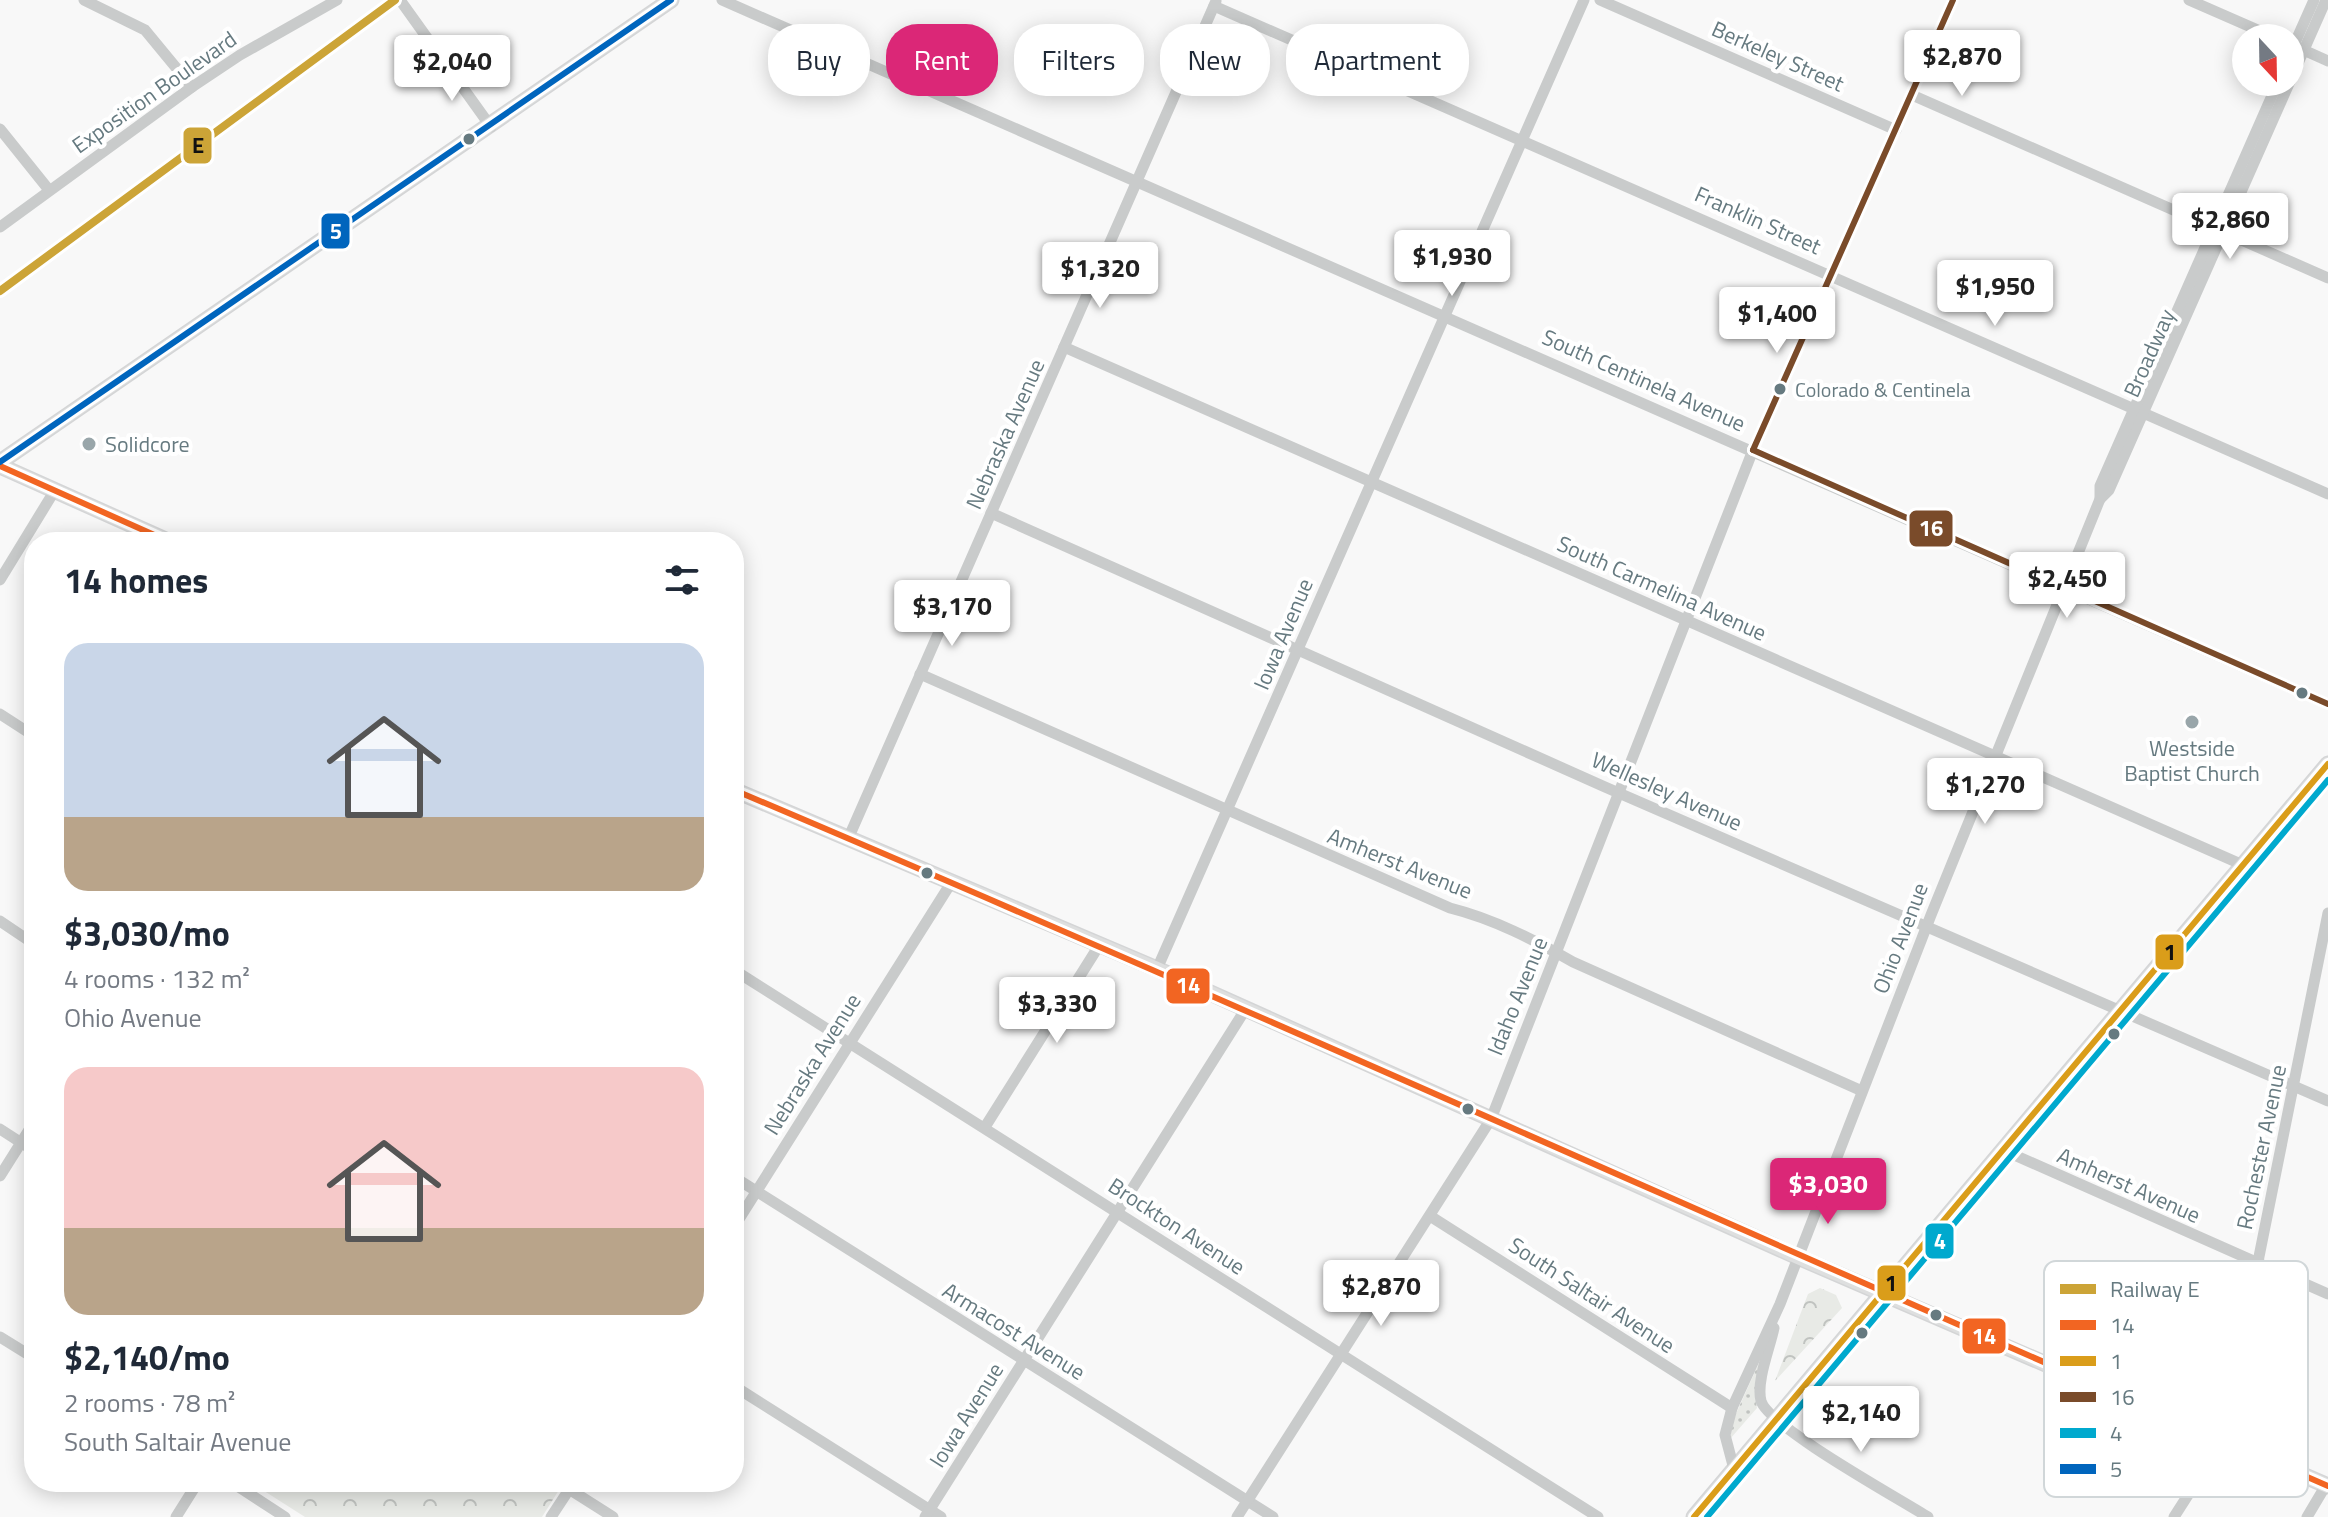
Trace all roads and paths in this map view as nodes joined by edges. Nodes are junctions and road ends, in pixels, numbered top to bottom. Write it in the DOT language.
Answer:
graph roads {
  1 [pos="84,0"];
  2 [pos="337,0"];
  3 [pos="400,0"];
  4 [pos="671,0"];
  5 [pos="722,0"];
  6 [pos="1584,0"];
  7 [pos="1600,0"];
  8 [pos="1953,0"];
  9 [pos="2189,0"];
  10 [pos="2314,0"];
  11 [pos="2326,0"];
  12 [pos="1215,3"];
  13 [pos="2244,24"];
  14 [pos="2304,24"];
  15 [pos="2304,34"];
  16 [pos="2304,53"];
  17 [pos="2328,61"];
  18 [pos="192,87"];
  19 [pos="1912,95"];
  20 [pos="2272,96"];
  21 [pos="2275,96"];
  22 [pos="491,127"];
  23 [pos="0,129"];
  24 [pos="1896,130"];
  25 [pos="1523,138"];
  26 [pos="1136,179"];
  27 [pos="49,190"];
  28 [pos="0,227"];
  29 [pos="2219,230"];
  30 [pos="1833,275"];
  31 [pos="2328,278"];
  32 [pos="1445,315"];
  33 [pos="1064,347"];
  34 [pos="2139,410"];
  35 [pos="1753,450"];
  36 [pos="0,464"];
  37 [pos="1371,482"];
  38 [pos="55,490"];
  39 [pos="2328,494"];
  40 [pos="991,513"];
  41 [pos="29,532"];
  42 [pos="148,532"];
  43 [pos="24,541"];
  44 [pos="0,580"];
  45 [pos="2061,588"];
  46 [pos="1686,621"];
  47 [pos="1299,650"];
  48 [pos="920,674"];
  49 [pos="2328,704"];
  50 [pos="0,714"];
  51 [pos="24,730"];
  52 [pos="1994,756"];
  53 [pos="2328,764"];
  54 [pos="1618,792"];
  55 [pos="744,794"];
  56 [pos="1226,811"];
  57 [pos="848,839"];
  58 [pos="2243,865"];
  59 [pos="951,883"];
  60 [pos="2328,913"];
  61 [pos="0,921"];
  62 [pos="1926,927"];
  63 [pos="24,937"];
  64 [pos="1100,944"];
  65 [pos="1556,952"];
  66 [pos="1157,969"];
  67 [pos="744,976"];
  68 [pos="1245,1010"];
  69 [pos="2121,1010"];
  70 [pos="849,1043"];
  71 [pos="2294,1085"];
  72 [pos="1862,1091"];
  73 [pos="2328,1101"];
  74 [pos="1491,1119"];
  75 [pos="985,1127"];
  76 [pos="0,1129"];
  77 [pos="24,1138"];
  78 [pos="21,1143"];
  79 [pos="24,1145"];
  80 [pos="2003,1150"];
  81 [pos="0,1176"];
  82 [pos="744,1183"];
  83 [pos="756,1191"];
  84 [pos="744,1211"];
  85 [pos="1118,1212"];
  86 [pos="1430,1216"];
  87 [pos="1798,1257"];
  88 [pos="2251,1261"];
  89 [pos="2259,1261"];
  90 [pos="2308,1285"];
  91 [pos="1884,1291"];
  92 [pos="2328,1294"];
  93 [pos="1780,1304"];
  94 [pos="0,1337"];
  95 [pos="24,1352"];
  96 [pos="1342,1355"];
  97 [pos="1024,1361"];
  98 [pos="2044,1362"];
  99 [pos="744,1393"];
  100 [pos="1732,1408"];
  101 [pos="1775,1420"];
  102 [pos="1734,1469"];
  103 [pos="2308,1478"];
  104 [pos="2327,1486"];
  105 [pos="192,1492"];
  106 [pos="246,1492"];
  107 [pos="567,1492"];
  108 [pos="579,1492"];
  109 [pos="2186,1497"];
  110 [pos="1247,1500"];
  111 [pos="928,1514"];
  112 [pos="176,1517"];
  113 [pos="285,1517"];
  114 [pos="551,1517"];
  115 [pos="613,1517"];
  116 [pos="941,1517"];
  117 [pos="1237,1517"];
  118 [pos="1273,1517"];
  119 [pos="1598,1517"];
  120 [pos="1694,1517"];
  121 [pos="1928,1517"];
  122 [pos="2174,1517"];
  123 [pos="2307,1517"];
  1 -- 18 [label="street"];
  2 -- 18 [label="street, Exposition Boulevard"];
  3 -- 22 [label="street"];
  4 -- 22 [label="main road"];
  5 -- 26 [label="street, South Centinela Avenue"];
  6 -- 25 [label="street, Iowa Avenue"];
  7 -- 24 [label="street, Berkeley Street"];
  8 -- 19 [label="street, Idaho Avenue"];
  9 -- 13 [label="street"];
  10 -- 14 [label="street, Broadway"];
  11 -- 15 [label="street, Broadway"];
  12 -- 25 [label="street, Franklin Street"];
  12 -- 26 [label="street, Nebraska Avenue"];
  16 -- 17 [label="street"];
  18 -- 27 [label="street, Exposition Boulevard"];
  19 -- 24 [label="street, Idaho Avenue"];
  19 -- 29 [label="street"];
  20 -- 29 [label="street, Broadway"];
  21 -- 29 [label="street, Broadway"];
  22 -- 36 [label="main road"];
  23 -- 27 [label="street"];
  24 -- 30 [label="street, Idaho Avenue"];
  25 -- 30 [label="street, Franklin Street"];
  25 -- 32 [label="street, Iowa Avenue"];
  26 -- 32 [label="street, South Centinela Avenue"];
  26 -- 33 [label="street, Nebraska Avenue"];
  27 -- 28 [label="street, Exposition Boulevard"];
  29 -- 31 [label="street"];
  29 -- 34 [label="street, Broadway"];
  30 -- 34 [label="street, Franklin Street"];
  30 -- 35 [label="street, Idaho Avenue"];
  32 -- 35 [label="street, South Centinela Avenue"];
  32 -- 37 [label="street, Iowa Avenue"];
  33 -- 37 [label="street, South Carmelina Avenue"];
  33 -- 40 [label="street, Nebraska Avenue"];
  34 -- 39 [label="street, Franklin Street"];
  34 -- 45 [label="street, Broadway"];
  35 -- 45 [label="street, South Centinela Avenue"];
  35 -- 46 [label="street, Idaho Avenue"];
  36 -- 38 [label="main road"];
  37 -- 46 [label="street, South Carmelina Avenue"];
  37 -- 47 [label="street, Iowa Avenue"];
  38 -- 41 [label="street"];
  38 -- 42 [label="main road"];
  40 -- 47 [label="street, Wellesley Avenue"];
  40 -- 48 [label="street, Nebraska Avenue"];
  43 -- 44 [label="street"];
  45 -- 49 [label="street, South Centinela Avenue"];
  45 -- 52 [label="street, Ohio Avenue"];
  46 -- 52 [label="street, South Carmelina Avenue"];
  46 -- 54 [label="street, Idaho Avenue"];
  47 -- 54 [label="street, Wellesley Avenue"];
  47 -- 56 [label="street, Iowa Avenue"];
  48 -- 56 [label="street, Amherst Avenue"];
  48 -- 57 [label="street, Nebraska Avenue"];
  50 -- 51 [label="street"];
  52 -- 58 [label="street, South Carmelina Avenue"];
  52 -- 62 [label="street, Ohio Avenue"];
  53 -- 58 [label="main road"];
  54 -- 62 [label="street, Wellesley Avenue"];
  54 -- 65 [label="street, Idaho Avenue"];
  55 -- 57 [label="main road"];
  56 -- 65 [label="street, Amherst Avenue"];
  56 -- 66 [label="street, Iowa Avenue"];
  57 -- 59 [label="main road"];
  58 -- 69 [label="main road"];
  59 -- 64 [label="main road"];
  59 -- 70 [label="street, Nebraska Avenue"];
  60 -- 71 [label="street, Rochester Avenue"];
  61 -- 63 [label="street"];
  62 -- 69 [label="street, Wellesley Avenue"];
  62 -- 72 [label="street, Ohio Avenue"];
  64 -- 66 [label="main road"];
  64 -- 75 [label="street"];
  65 -- 72 [label="street, Amherst Avenue"];
  65 -- 74 [label="street, Idaho Avenue"];
  66 -- 68 [label="main road"];
  67 -- 70 [label="street, Brockton Avenue"];
  68 -- 74 [label="main road"];
  68 -- 85 [label="street, Iowa Avenue"];
  69 -- 71 [label="street, Wellesley Avenue"];
  69 -- 80 [label="main road"];
  70 -- 75 [label="street, Brockton Avenue"];
  70 -- 83 [label="street, Nebraska Avenue"];
  71 -- 73 [label="street, Wellesley Avenue"];
  71 -- 89 [label="street, Rochester Avenue"];
  72 -- 87 [label="street, Ohio Avenue"];
  74 -- 86 [label="street, Idaho Avenue"];
  74 -- 87 [label="main road"];
  75 -- 85 [label="street, Brockton Avenue"];
  76 -- 78 [label="street"];
  77 -- 78 [label="street"];
  78 -- 79 [label="street"];
  78 -- 81 [label="street"];
  80 -- 88 [label="street, Amherst Avenue"];
  80 -- 91 [label="main road"];
  82 -- 83 [label="street, Armacost Avenue"];
  83 -- 84 [label="street, Nebraska Avenue"];
  83 -- 97 [label="street, Armacost Avenue"];
  85 -- 96 [label="street, Brockton Avenue"];
  85 -- 97 [label="street, Iowa Avenue"];
  86 -- 96 [label="street, Idaho Avenue"];
  86 -- 100 [label="street, South Saltair Avenue"];
  87 -- 91 [label="main road"];
  87 -- 93 [label="street, Ohio Avenue"];
  90 -- 92 [label="street, Amherst Avenue"];
  91 -- 98 [label="main road"];
  91 -- 101 [label="main road"];
  93 -- 100 [label="street, Ohio Avenue"];
  93 -- 101 [label="street, Ohio Avenue"];
  94 -- 95 [label="street"];
  96 -- 110 [label="street, Idaho Avenue"];
  96 -- 119 [label="street, Brockton Avenue"];
  97 -- 110 [label="street, Armacost Avenue"];
  97 -- 111 [label="street, Iowa Avenue"];
  99 -- 111 [label="street"];
  100 -- 102 [label="street, Ohio Avenue"];
  101 -- 102 [label="main road"];
  101 -- 121 [label="street"];
  102 -- 120 [label="main road"];
  103 -- 104 [label="main road"];
  104 -- 123 [label="street"];
  105 -- 112 [label="street"];
  106 -- 113 [label="street"];
  107 -- 114 [label="street"];
  108 -- 115 [label="street"];
  109 -- 122 [label="street, Rochester Avenue"];
  110 -- 117 [label="street, Idaho Avenue"];
  110 -- 118 [label="street, Armacost Avenue"];
  111 -- 116 [label="street"];
}
